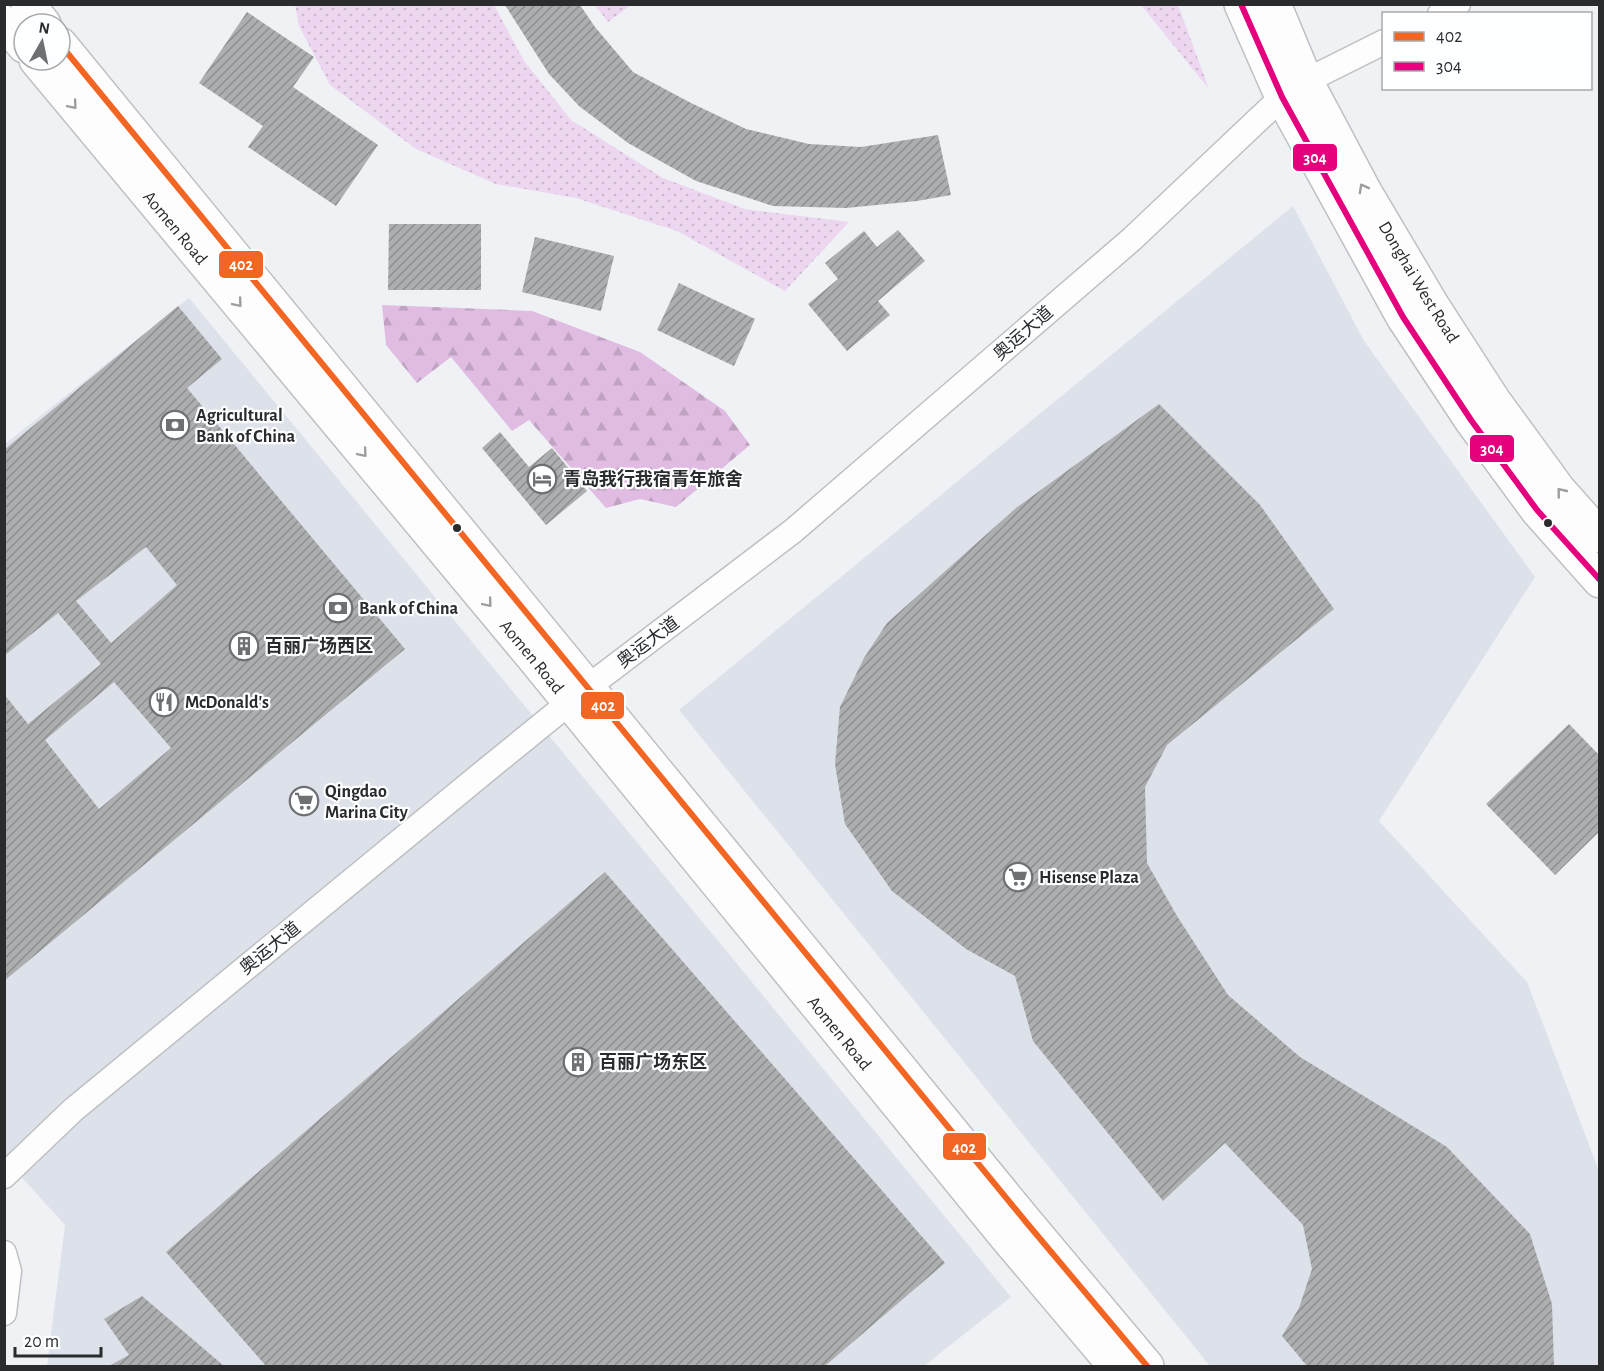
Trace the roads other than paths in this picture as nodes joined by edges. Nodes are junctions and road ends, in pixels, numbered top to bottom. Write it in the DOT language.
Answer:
graph roads {
  1 [pos="1241,4"];
  2 [pos="1274,4"];
  3 [pos="1458,4"];
  4 [pos="1444,12"];
  5 [pos="1382,43"];
  6 [pos="72,59"];
  7 [pos="46,72"];
  8 [pos="1294,89"];
  9 [pos="1599,536"];
  10 [pos="1599,582"];
  11 [pos="579,695"];
  12 [pos="4,1176"];
  13 [pos="4,1253"];
  14 [pos="4,1313"];
  15 [pos="1115,1366"];
  16 [pos="1147,1366"];
  1 -- 8 [label="main road, Donghai West Road"];
  2 -- 8 [label="main road, Donghai West Road"];
  3 -- 4 [label="street"];
  5 -- 8 [label="street, 奥运大道"];
  6 -- 11 [label="main road, Aomen Road"];
  7 -- 11 [label="main road, Aomen Road, one-way"];
  9 -- 8 [label="main road, Donghai West Road, one-way"];
  8 -- 10 [label="main road, Donghai West Road"];
  8 -- 11 [label="street, 奥运大道"];
  11 -- 12 [label="street, 奥运大道"];
  11 -- 15 [label="main road, Aomen Road"];
  11 -- 16 [label="main road, Aomen Road"];
  13 -- 14 [label="street"];
}
